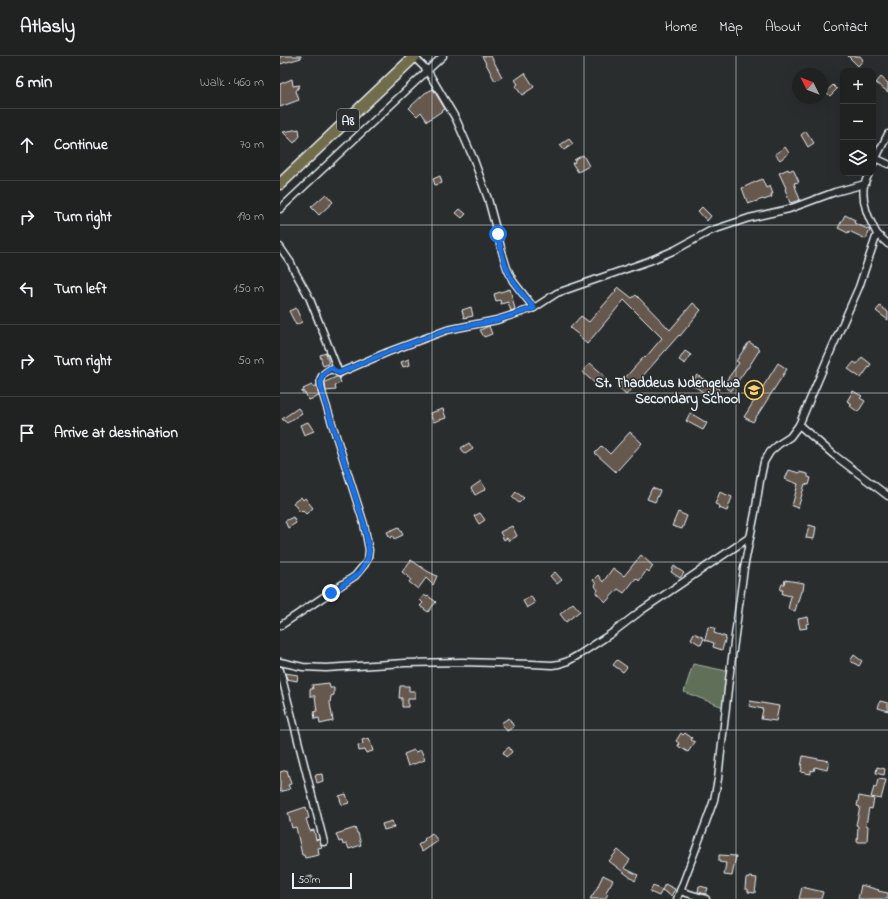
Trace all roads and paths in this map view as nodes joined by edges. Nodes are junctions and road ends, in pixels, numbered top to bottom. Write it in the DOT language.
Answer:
graph roads {
  1 [pos="442,56"];
  2 [pos="415,57"];
  3 [pos="427,70"];
  4 [pos="888,134"];
  5 [pos="876,157"];
  6 [pos="876,161"];
  7 [pos="888,164"];
  8 [pos="868,176"];
  9 [pos="280,184"];
  10 [pos="865,184"];
  11 [pos="280,209"];
  12 [pos="877,234"];
  13 [pos="888,244"];
  14 [pos="280,247"];
  15 [pos="534,308"];
  16 [pos="339,373"];
  17 [pos="799,425"];
  18 [pos="888,496"];
  19 [pos="750,537"];
  20 [pos="280,626"];
  21 [pos="280,662"];
  22 [pos="280,670"];
  23 [pos="324,842"];
  24 [pos="680,891"];
  25 [pos="678,899"];
  26 [pos="706,899"];
  1 -- 3 [label="street"];
  2 -- 3 [label="street"];
  2 -- 9 [label="highway, A8"];
  3 -- 11 [label="street"];
  3 -- 15 [label="street"];
  4 -- 5 [label="street"];
  6 -- 7 [label="street"];
  8 -- 10 [label="street"];
  10 -- 12 [label="street"];
  10 -- 15 [label="street"];
  12 -- 13 [label="street"];
  12 -- 17 [label="street"];
  14 -- 16 [label="street"];
  15 -- 16 [label="street"];
  16 -- 20 [label="street"];
  17 -- 18 [label="street"];
  17 -- 19 [label="street"];
  19 -- 21 [label="street"];
  19 -- 24 [label="street"];
  22 -- 23 [label="street"];
  24 -- 25 [label="street"];
  24 -- 26 [label="street"];
}
